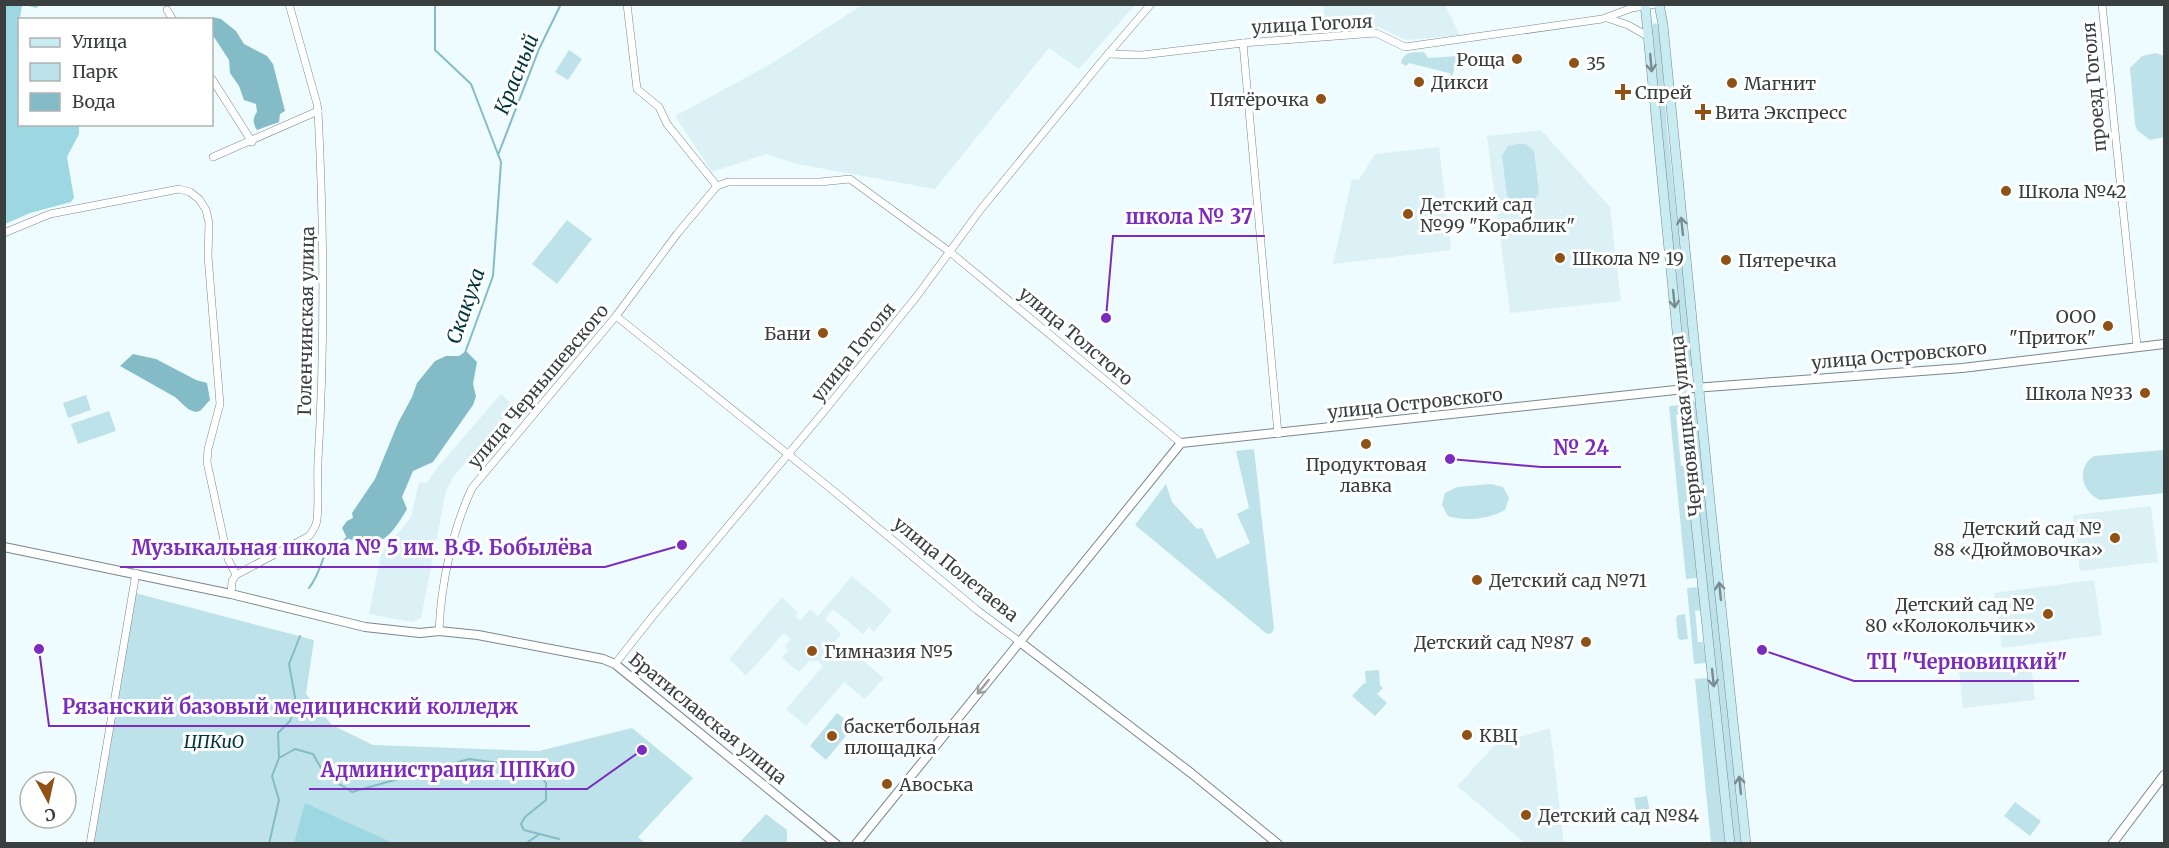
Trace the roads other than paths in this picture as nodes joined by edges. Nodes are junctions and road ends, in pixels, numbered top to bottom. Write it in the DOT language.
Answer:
graph roads {
  1 [pos="289,4"];
  2 [pos="627,4"];
  3 [pos="1151,4"];
  4 [pos="1658,4"];
  5 [pos="2102,4"];
  6 [pos="1645,5"];
  7 [pos="167,10"];
  8 [pos="172,18"];
  9 [pos="1607,18"];
  10 [pos="1648,37"];
  11 [pos="1243,43"];
  12 [pos="1108,54"];
  13 [pos="213,81"];
  14 [pos="318,111"];
  15 [pos="252,142"];
  16 [pos="213,157"];
  17 [pos="717,186"];
  18 [pos="4,233"];
  19 [pos="950,252"];
  20 [pos="616,316"];
  21 [pos="2164,345"];
  22 [pos="2137,346"];
  23 [pos="1700,388"];
  24 [pos="1683,390"];
  25 [pos="1278,434"];
  26 [pos="1181,443"];
  27 [pos="788,455"];
  28 [pos="4,547"];
  29 [pos="136,573"];
  30 [pos="236,575"];
  31 [pos="231,594"];
  32 [pos="439,631"];
  33 [pos="1020,642"];
  34 [pos="615,664"];
  35 [pos="2164,775"];
  36 [pos="90,843"];
  37 [pos="836,843"];
  38 [pos="856,843"];
  39 [pos="1278,843"];
  40 [pos="1730,843"];
  41 [pos="1746,843"];
  42 [pos="2112,843"];
  1 -- 14 [label="street, Голенчинская улица"];
  2 -- 17 [label="street"];
  3 -- 12 [label="street, улица Гоголя"];
  4 -- 6 [label="street, улица Гоголя"];
  23 -- 4 [label="main road, Черновицкая улица, one-way"];
  5 -- 22 [label="street, проезд Гоголя"];
  6 -- 9 [label="street, улица Гоголя"];
  6 -- 10 [label="main road, Черновицкая улица"];
  7 -- 8 [label="street"];
  9 -- 10 [label="street"];
  9 -- 11 [label="street, улица Гоголя"];
  10 -- 24 [label="main road, Черновицкая улица, one-way"];
  11 -- 12 [label="street, улица Гоголя"];
  11 -- 25 [label="street"];
  12 -- 19 [label="street, улица Гоголя"];
  13 -- 15 [label="street"];
  14 -- 15 [label="street"];
  14 -- 30 [label="street, Голенчинская улица"];
  15 -- 16 [label="street"];
  17 -- 19 [label="street, улица Толстого"];
  17 -- 20 [label="street, улица Чернышевского"];
  18 -- 30 [label="street"];
  19 -- 26 [label="street, улица Толстого"];
  19 -- 27 [label="street, улица Гоголя"];
  20 -- 27 [label="street, улица Полетаева"];
  20 -- 32 [label="street, улица Чернышевского"];
  21 -- 22 [label="street, улица Островского"];
  22 -- 23 [label="street, улица Островского"];
  23 -- 24 [label="street, улица Островского"];
  41 -- 23 [label="main road, Черновицкая улица, one-way"];
  24 -- 25 [label="street, улица Островского"];
  24 -- 40 [label="main road, Черновицкая улица, one-way"];
  25 -- 26 [label="street, улица Островского"];
  26 -- 33 [label="street"];
  27 -- 33 [label="street, улица Полетаева"];
  27 -- 34 [label="street, улица Гоголя"];
  28 -- 29 [label="street, Братиславская улица"];
  29 -- 31 [label="street, Братиславская улица"];
  29 -- 36 [label="street"];
  30 -- 31 [label="street"];
  31 -- 32 [label="street, Братиславская улица"];
  32 -- 34 [label="street, Братиславская улица"];
  33 -- 38 [label="street, one-way"];
  33 -- 39 [label="street, улица Полетаева"];
  34 -- 37 [label="street, Братиславская улица"];
  35 -- 42 [label="street"];
}
